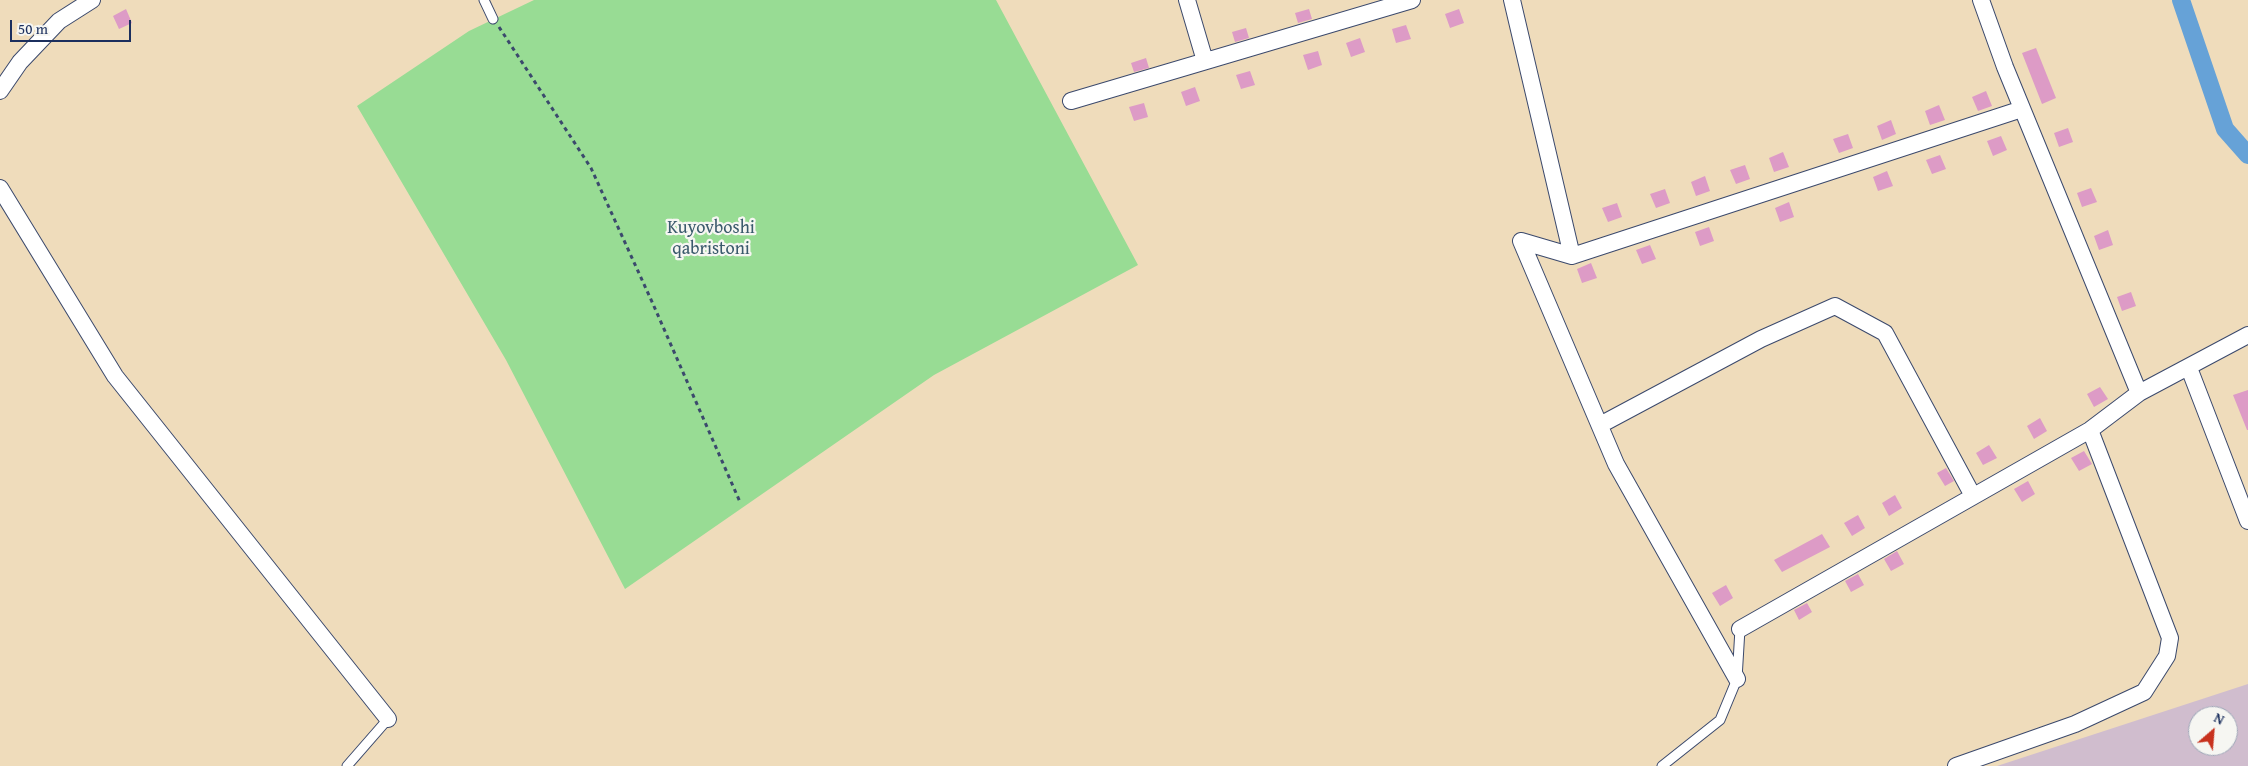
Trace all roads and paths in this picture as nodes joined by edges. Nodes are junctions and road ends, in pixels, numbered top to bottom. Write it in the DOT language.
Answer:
graph roads {
  1 [pos="92,0"];
  2 [pos="484,0"];
  3 [pos="1187,0"];
  4 [pos="1412,0"];
  5 [pos="1512,0"];
  6 [pos="1981,0"];
  7 [pos="493,19"];
  8 [pos="1205,61"];
  9 [pos="0,91"];
  10 [pos="1071,101"];
  11 [pos="2022,109"];
  12 [pos="0,188"];
  13 [pos="1572,256"];
  14 [pos="2248,335"];
  15 [pos="2189,368"];
  16 [pos="2139,393"];
  17 [pos="1600,425"];
  18 [pos="2090,430"];
  19 [pos="1973,496"];
  20 [pos="740,502"];
  21 [pos="2248,521"];
  22 [pos="1740,628"];
  23 [pos="1738,679"];
  24 [pos="388,719"];
  25 [pos="347,766"];
  26 [pos="1662,766"];
  27 [pos="1956,766"];
  1 -- 9 [label="street"];
  2 -- 7 [label="lane"];
  3 -- 8 [label="street"];
  4 -- 8 [label="street"];
  5 -- 13 [label="street"];
  6 -- 11 [label="street"];
  7 -- 20 [label="path"];
  8 -- 10 [label="street"];
  11 -- 13 [label="street"];
  11 -- 16 [label="street"];
  12 -- 24 [label="street"];
  13 -- 17 [label="street"];
  14 -- 15 [label="street"];
  15 -- 16 [label="street"];
  15 -- 21 [label="street"];
  16 -- 18 [label="street"];
  17 -- 19 [label="street"];
  17 -- 23 [label="street"];
  18 -- 19 [label="street"];
  18 -- 27 [label="street"];
  19 -- 22 [label="street"];
  22 -- 23 [label="lane"];
  23 -- 26 [label="lane"];
  24 -- 25 [label="lane"];
}
